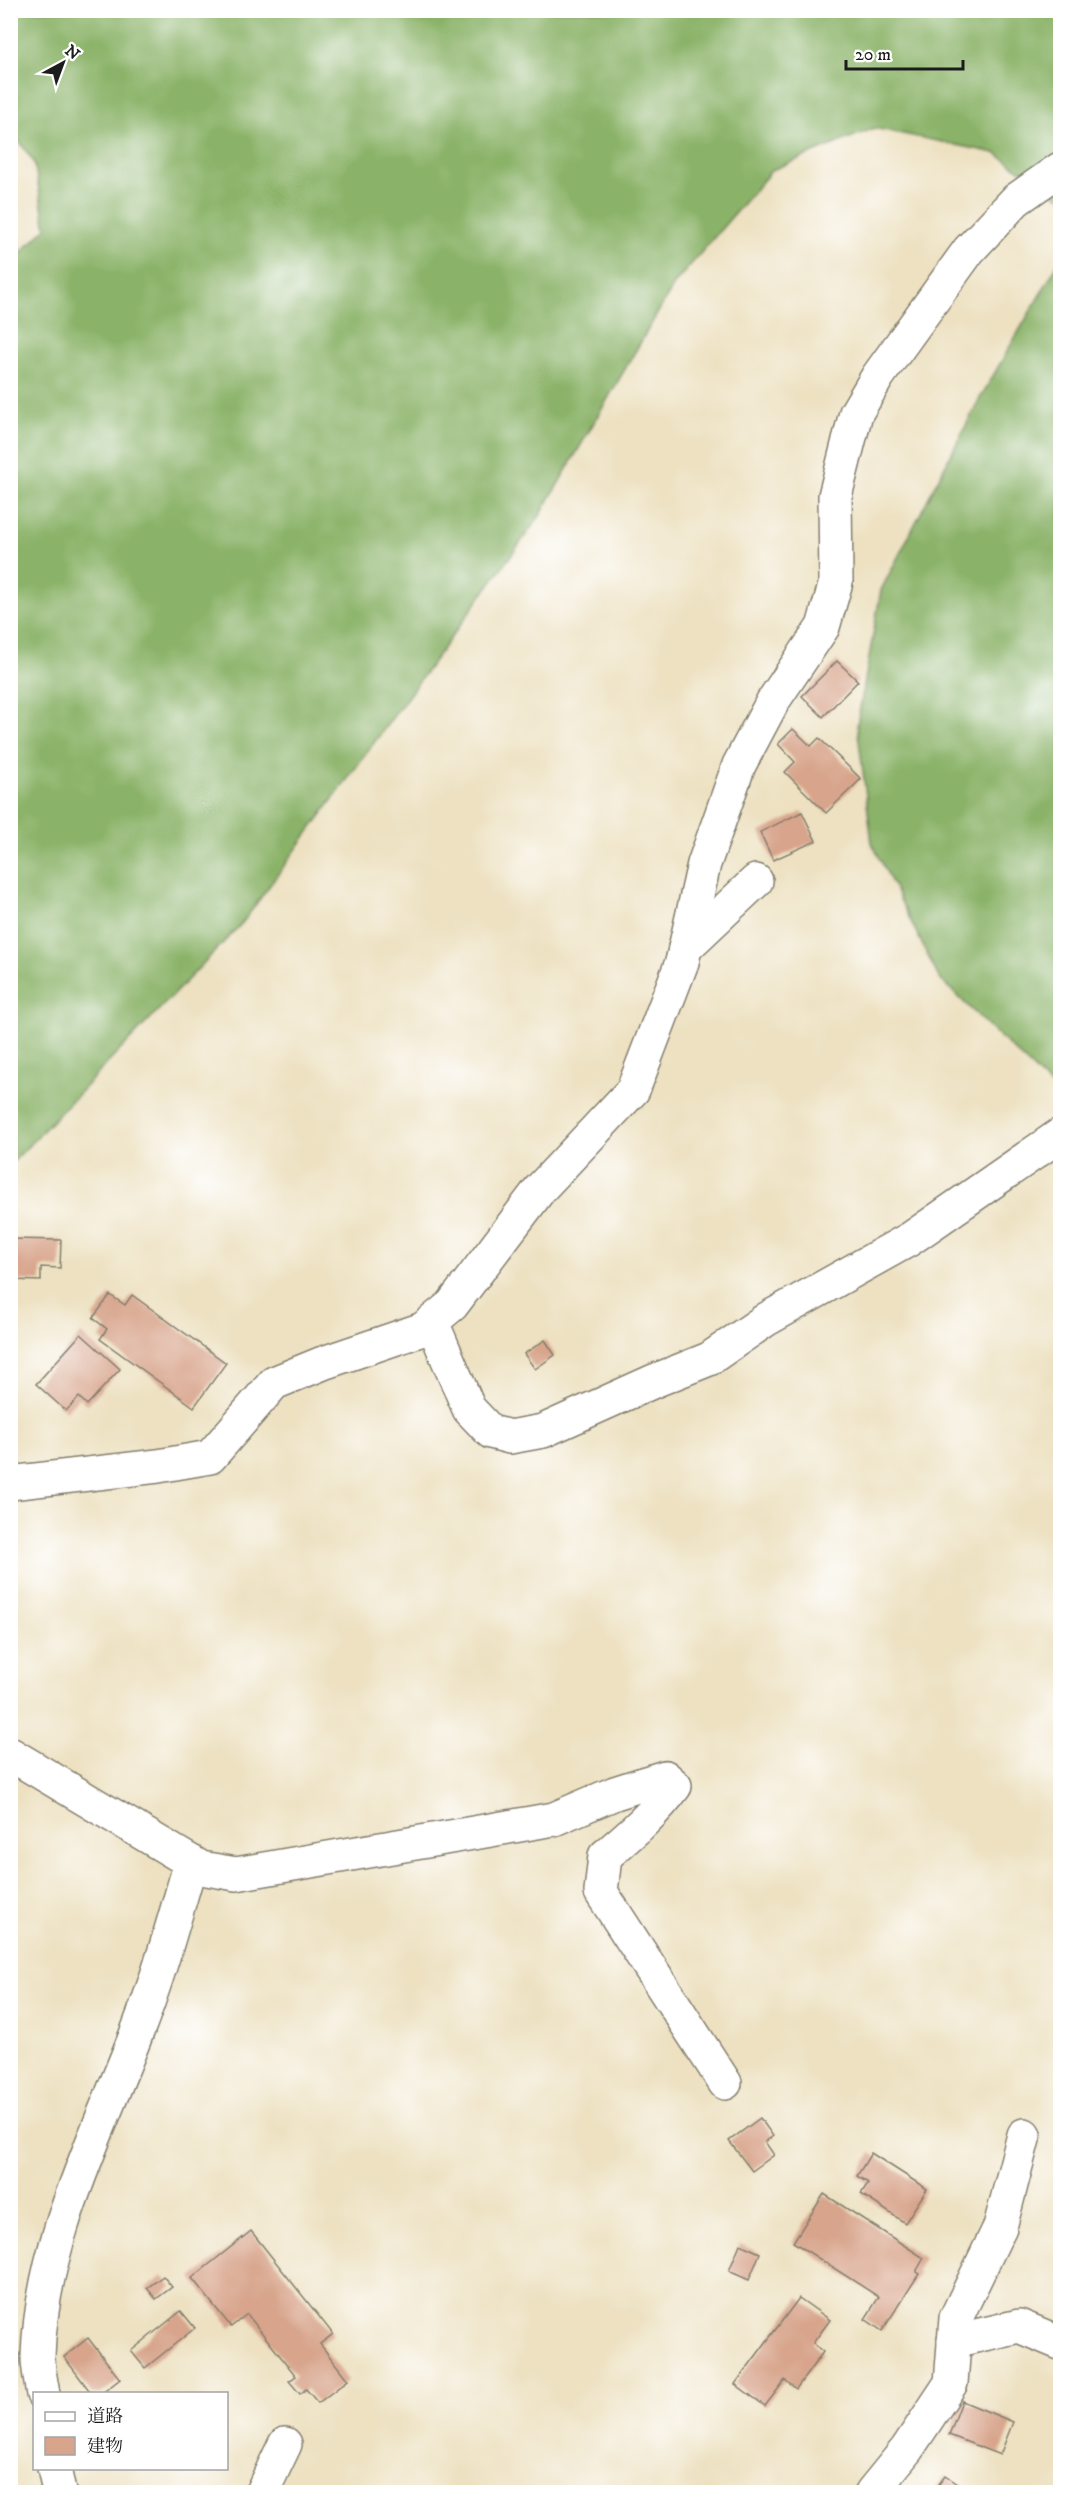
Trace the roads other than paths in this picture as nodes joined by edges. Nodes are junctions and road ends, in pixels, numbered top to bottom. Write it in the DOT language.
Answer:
graph roads {
  1 [pos="1060,169"];
  2 [pos="756,881"];
  3 [pos="685,948"];
  4 [pos="1060,1135"];
  5 [pos="432,1322"];
  6 [pos="10,1483"];
  7 [pos="10,1754"];
  8 [pos="191,1862"];
  9 [pos="725,2084"];
  10 [pos="1024,2135"];
  11 [pos="954,2341"];
  12 [pos="1060,2343"];
  13 [pos="43,2392"];
  14 [pos="285,2444"];
  15 [pos="54,2470"];
  16 [pos="58,2493"];
  17 [pos="262,2493"];
  18 [pos="872,2493"];
  1 -- 3 [label="street"];
  2 -- 3 [label="street"];
  3 -- 5 [label="street"];
  4 -- 5 [label="street"];
  5 -- 6 [label="street"];
  7 -- 8 [label="street"];
  8 -- 9 [label="street"];
  8 -- 13 [label="street"];
  10 -- 11 [label="street"];
  11 -- 12 [label="street"];
  11 -- 18 [label="street"];
  14 -- 17 [label="street"];
  15 -- 16 [label="street"];
}
